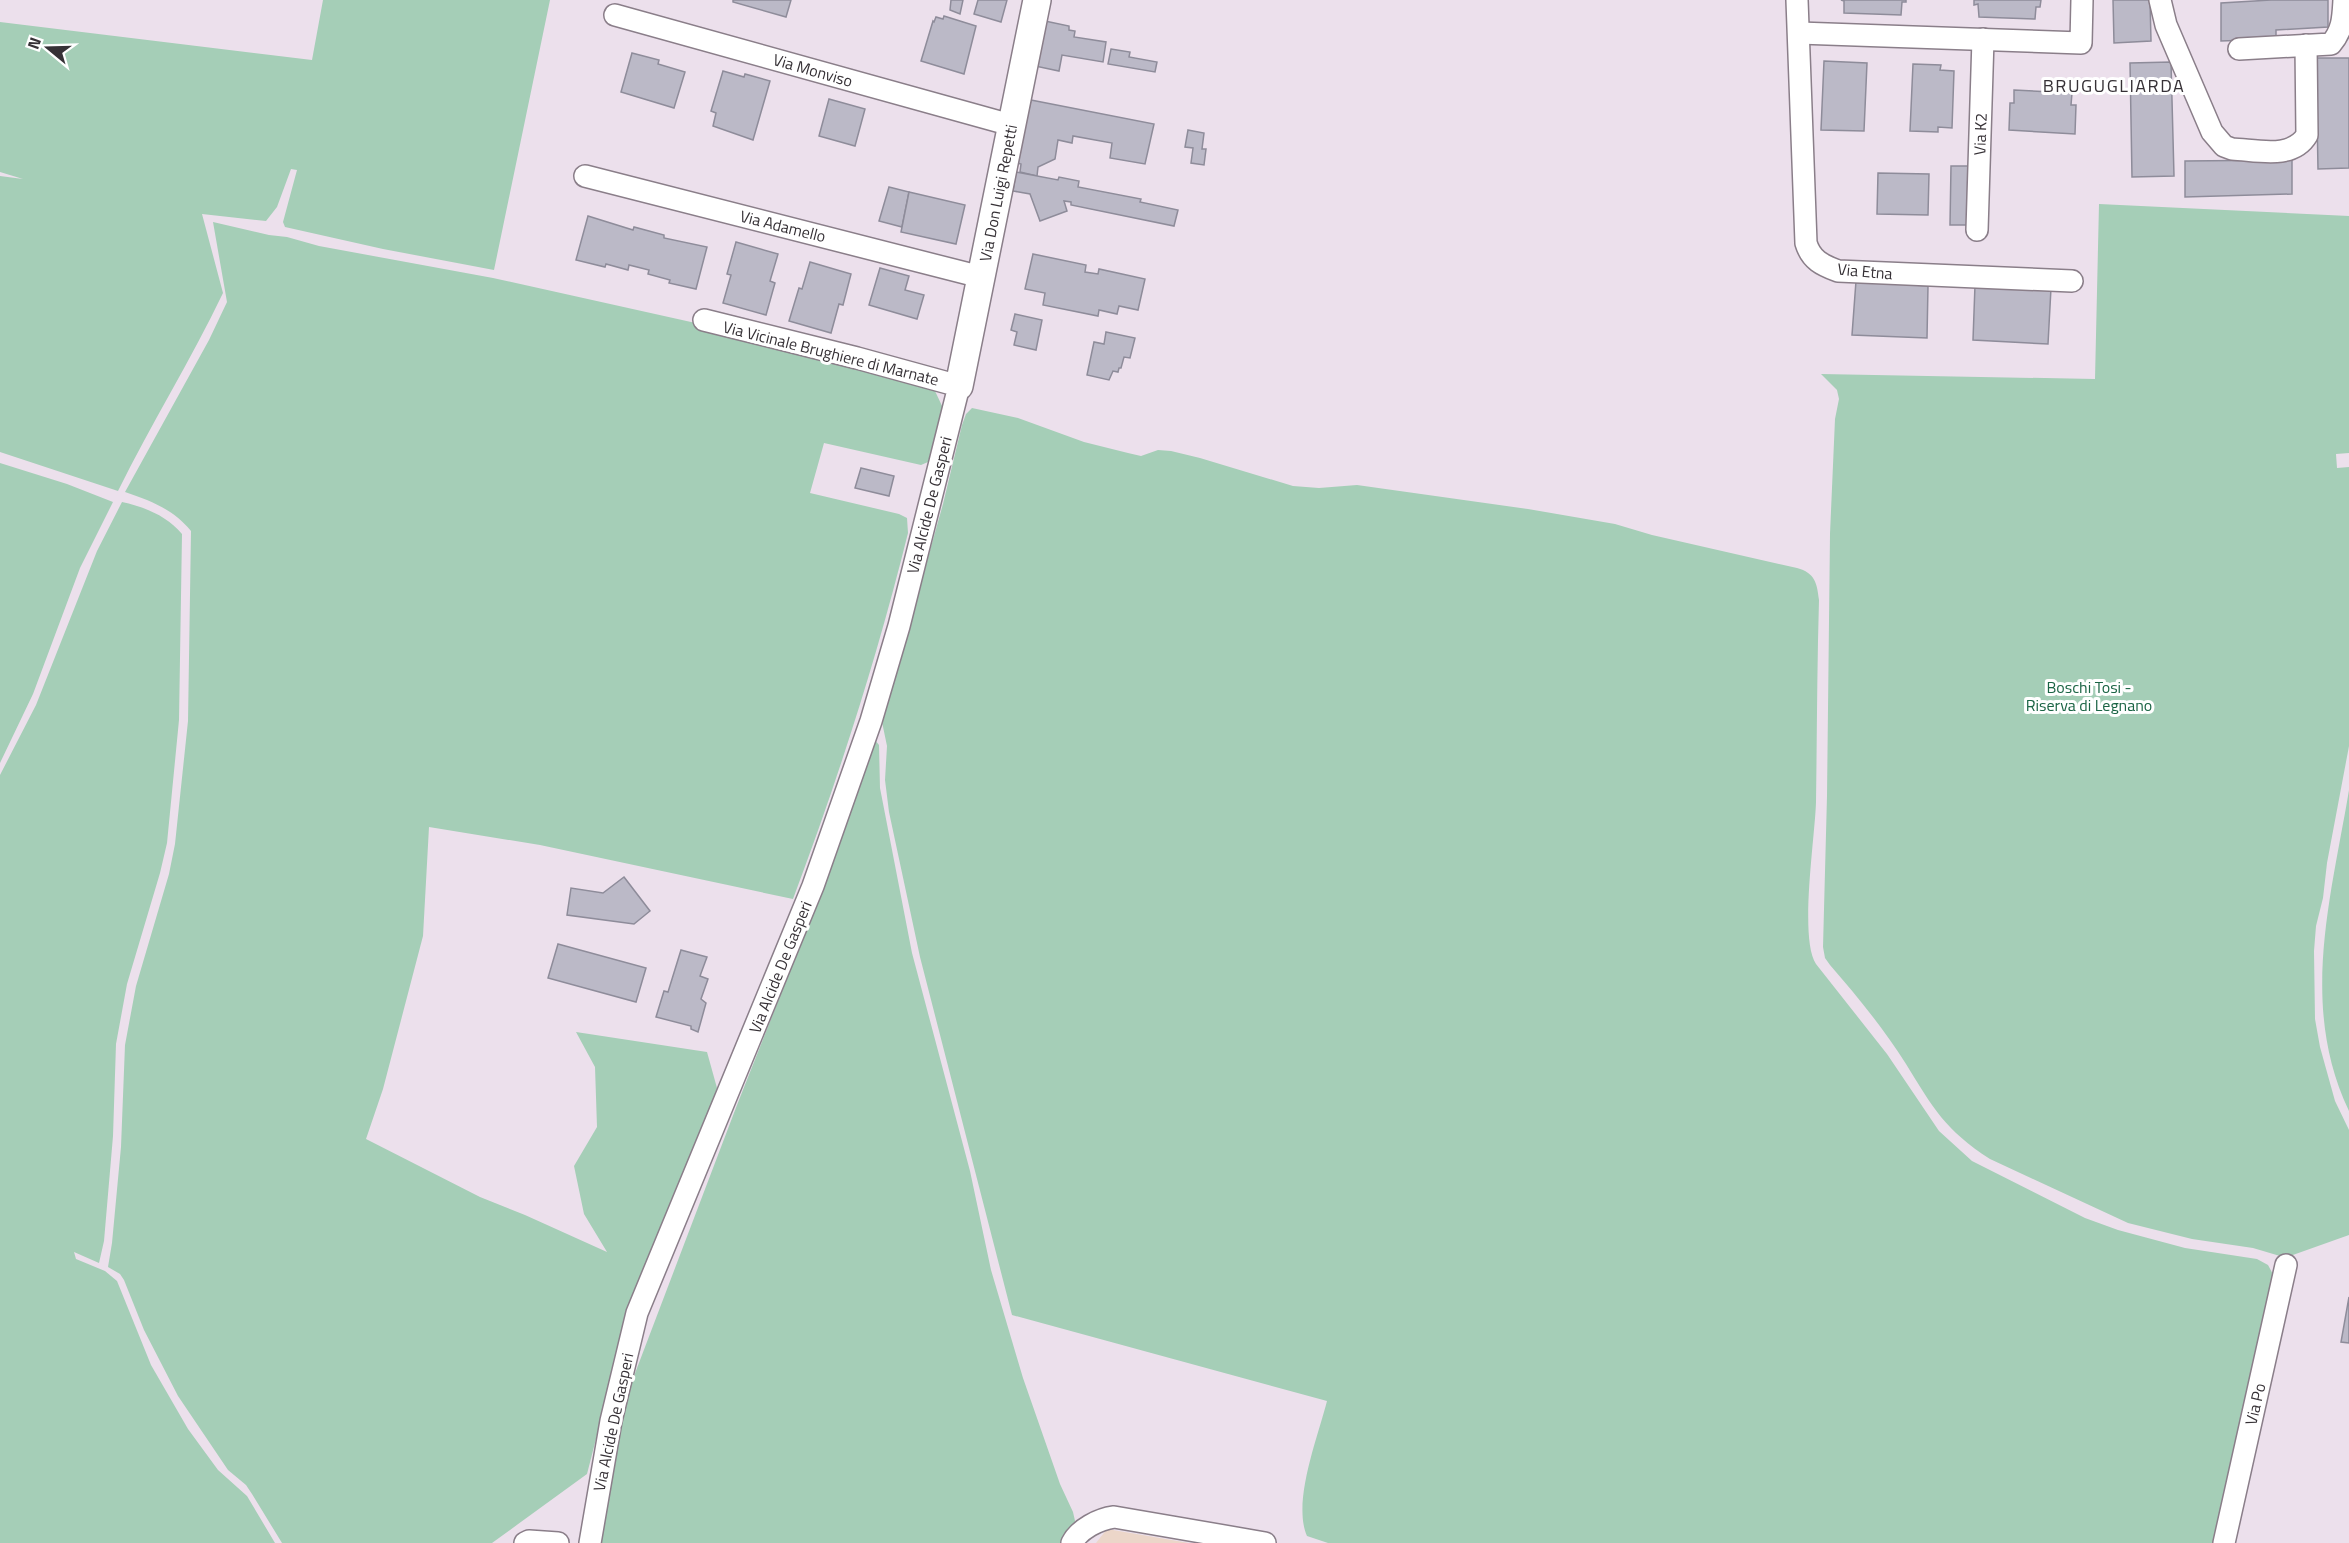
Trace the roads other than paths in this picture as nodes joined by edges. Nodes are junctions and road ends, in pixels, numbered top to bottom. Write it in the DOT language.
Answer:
graph roads {
  1 [pos="1037,0"];
  2 [pos="1797,0"];
  3 [pos="2082,0"];
  4 [pos="2160,0"];
  5 [pos="2344,0"];
  6 [pos="615,15"];
  7 [pos="1799,33"];
  8 [pos="1983,39"];
  9 [pos="2306,45"];
  10 [pos="2239,50"];
  11 [pos="1011,125"];
  12 [pos="585,176"];
  13 [pos="1977,230"];
  14 [pos="981,277"];
  15 [pos="2072,281"];
  16 [pos="704,320"];
  17 [pos="959,386"];
  18 [pos="2286,1265"];
  19 [pos="1073,1541"];
  20 [pos="525,1543"];
  21 [pos="558,1543"];
  22 [pos="590,1543"];
  23 [pos="1265,1543"];
  24 [pos="2224,1543"];
  1 -- 11 [label="street, Via Don Luigi Repetti"];
  2 -- 7 [label="street, Via Etna"];
  3 -- 8 [label="street"];
  4 -- 9 [label="street"];
  5 -- 9 [label="street"];
  6 -- 11 [label="street, Via Monviso"];
  7 -- 8 [label="street"];
  7 -- 15 [label="street, Via Etna"];
  8 -- 13 [label="street, Via K2"];
  9 -- 10 [label="street"];
  11 -- 14 [label="street, Via Don Luigi Repetti"];
  12 -- 14 [label="street, Via Adamello"];
  14 -- 17 [label="street, Via Don Luigi Repetti"];
  16 -- 17 [label="street, Via Vicinale Brughiere di Marnate"];
  17 -- 22 [label="street, Via Alcide De Gasperi"];
  18 -- 24 [label="street, Via Po"];
  19 -- 23 [label="street"];
  20 -- 21 [label="street"];
}
